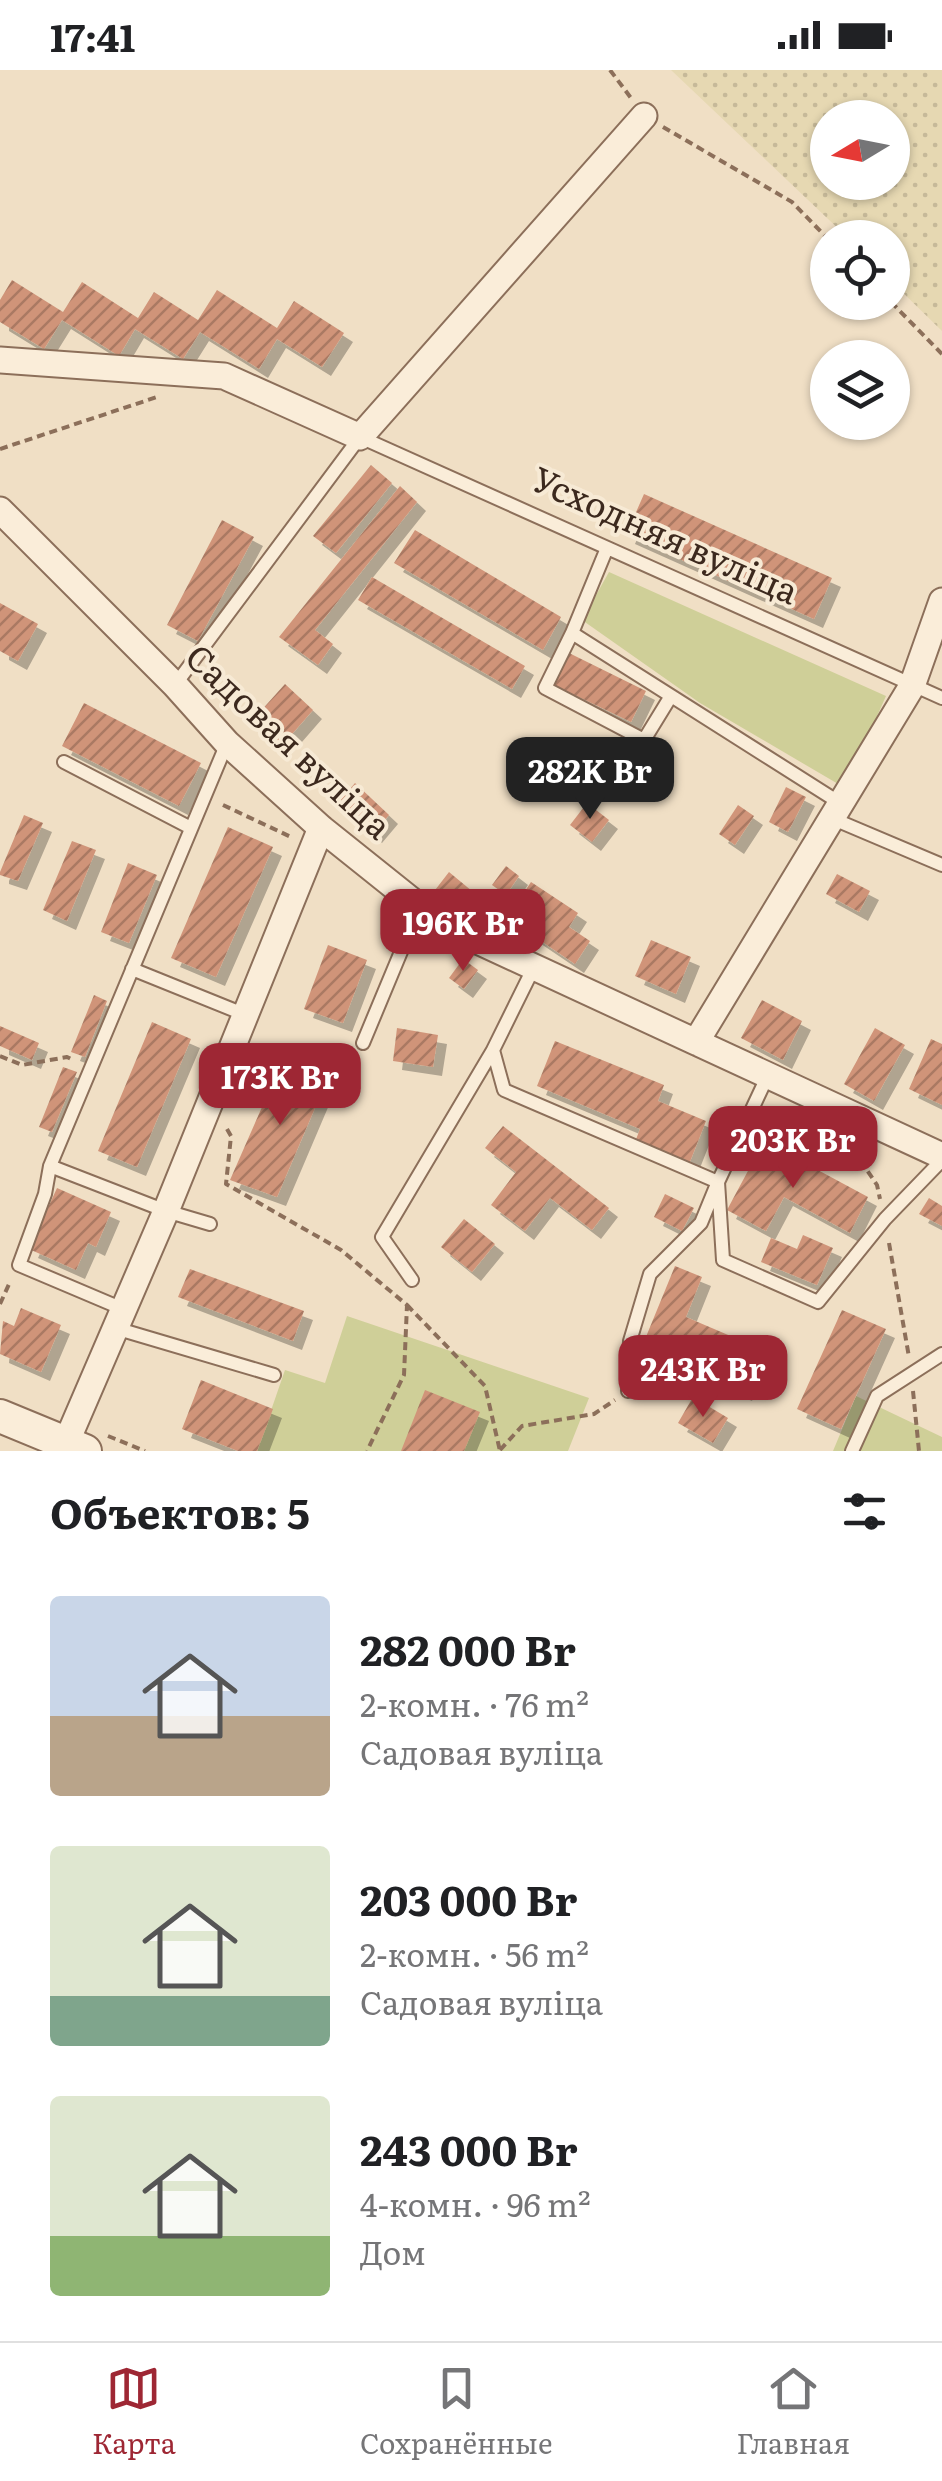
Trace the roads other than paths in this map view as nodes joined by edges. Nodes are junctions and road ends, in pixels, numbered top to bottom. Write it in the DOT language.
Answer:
graph roads {
  1 [pos="644,116"];
  2 [pos="0,360"];
  3 [pos="360,437"];
  4 [pos="0,510"];
  5 [pos="607,548"];
  6 [pos="942,601"];
  7 [pos="572,633"];
  8 [pos="175,686"];
  9 [pos="912,686"];
  10 [pos="671,696"];
  11 [pos="942,698"];
  12 [pos="227,743"];
  13 [pos="64,762"];
  14 [pos="835,811"];
  15 [pos="191,828"];
  16 [pos="317,838"];
  17 [pos="942,865"];
  18 [pos="420,906"];
  19 [pos="534,967"];
  20 [pos="132,969"];
  21 [pos="247,1015"];
  22 [pos="363,1042"];
  23 [pos="696,1042"];
  24 [pos="493,1050"];
  25 [pos="768,1075"];
  26 [pos="942,1158"];
  27 [pos="50,1166"];
  28 [pos="718,1182"];
  29 [pos="166,1211"];
  30 [pos="210,1224"];
  31 [pos="412,1280"];
  32 [pos="119,1318"];
  33 [pos="942,1354"];
  34 [pos="274,1375"];
  35 [pos="628,1392"];
  36 [pos="0,1416"];
  37 [pos="71,1448"];
  38 [pos="852,1451"];
  1 -- 3 [label="street"];
  2 -- 3 [label="street, Усходняя вуліца"];
  3 -- 5 [label="lane, Усходняя вуліца"];
  3 -- 8 [label="lane"];
  4 -- 8 [label="street, Садовая вуліца"];
  5 -- 7 [label="lane"];
  5 -- 9 [label="lane, Усходняя вуліца"];
  6 -- 9 [label="street"];
  7 -- 10 [label="lane"];
  7 -- 10 [label="lane"];
  8 -- 12 [label="street, Садовая вуліца"];
  9 -- 11 [label="lane, Усходняя вуліца"];
  9 -- 14 [label="street"];
  10 -- 14 [label="lane"];
  12 -- 15 [label="lane"];
  12 -- 16 [label="street, Садовая вуліца"];
  13 -- 15 [label="lane"];
  14 -- 17 [label="lane"];
  14 -- 23 [label="street"];
  15 -- 20 [label="lane"];
  16 -- 18 [label="street, Садовая вуліца"];
  16 -- 21 [label="street"];
  18 -- 19 [label="street, Садовая вуліца"];
  18 -- 22 [label="lane"];
  19 -- 23 [label="street, Садовая вуліца"];
  19 -- 24 [label="lane"];
  20 -- 21 [label="lane"];
  20 -- 27 [label="lane"];
  21 -- 29 [label="street"];
  23 -- 25 [label="street, Садовая вуліца"];
  24 -- 28 [label="lane"];
  24 -- 31 [label="lane"];
  25 -- 26 [label="street, Садовая вуліца"];
  25 -- 28 [label="lane"];
  26 -- 28 [label="lane"];
  27 -- 29 [label="lane"];
  27 -- 32 [label="lane"];
  28 -- 35 [label="lane"];
  29 -- 30 [label="lane"];
  29 -- 32 [label="street"];
  32 -- 34 [label="lane"];
  32 -- 37 [label="street"];
  33 -- 38 [label="lane"];
  36 -- 37 [label="street"];
}
